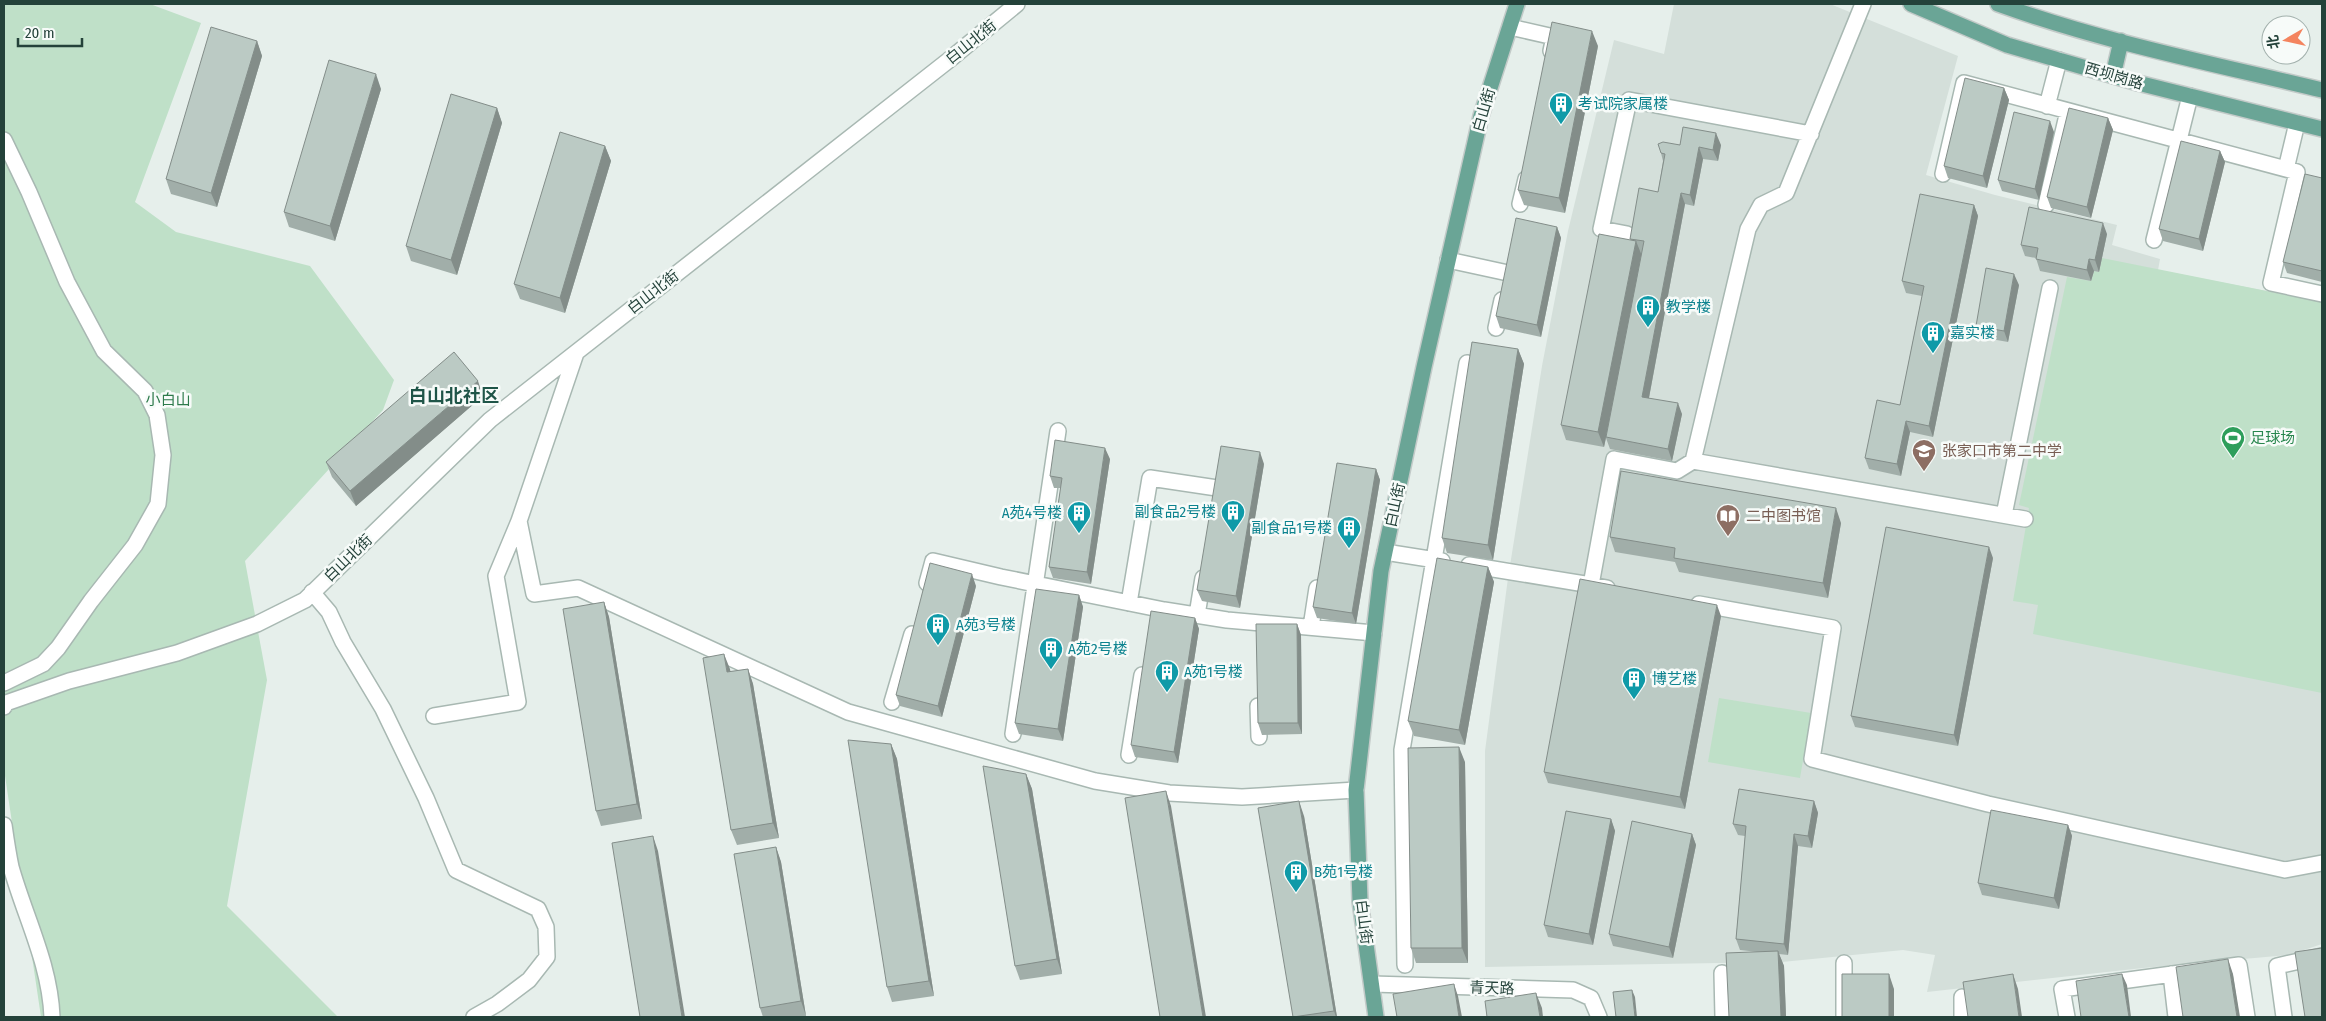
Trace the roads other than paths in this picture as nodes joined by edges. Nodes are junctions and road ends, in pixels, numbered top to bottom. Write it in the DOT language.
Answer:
graph roads {
  1 [pos="1017,4"];
  2 [pos="1518,4"];
  3 [pos="1863,4"];
  4 [pos="1912,4"];
  5 [pos="1998,4"];
  6 [pos="1510,27"];
  7 [pos="2121,41"];
  8 [pos="2059,60"];
  9 [pos="1548,65"];
  10 [pos="2113,76"];
  11 [pos="2322,90"];
  12 [pos="2190,96"];
  13 [pos="2047,106"];
  14 [pos="2068,111"];
  15 [pos="2297,123"];
  16 [pos="2322,129"];
  17 [pos="1810,134"];
  18 [pos="4,140"];
  19 [pos="2179,141"];
  20 [pos="1528,167"];
  21 [pos="2286,169"];
  22 [pos="1943,174"];
  23 [pos="1520,204"];
  24 [pos="2046,205"];
  25 [pos="2154,240"];
  26 [pos="1623,252"];
  27 [pos="1512,254"];
  28 [pos="1448,260"];
  29 [pos="1508,273"];
  30 [pos="2050,288"];
  31 [pos="2322,294"];
  32 [pos="1496,328"];
  33 [pos="576,353"];
  34 [pos="1466,363"];
  35 [pos="1058,431"];
  36 [pos="1693,461"];
  37 [pos="1217,486"];
  38 [pos="2004,515"];
  39 [pos="2025,519"];
  40 [pos="520,521"];
  41 [pos="1385,552"];
  42 [pos="1432,560"];
  43 [pos="1205,566"];
  44 [pos="1320,570"];
  45 [pos="1034,584"];
  46 [pos="1591,585"];
  47 [pos="1620,590"];
  48 [pos="309,596"];
  49 [pos="922,599"];
  50 [pos="1688,602"];
  51 [pos="1129,603"];
  52 [pos="1153,608"];
  53 [pos="1197,615"];
  54 [pos="917,618"];
  55 [pos="1257,622"];
  56 [pos="1150,627"];
  57 [pos="1311,627"];
  58 [pos="1374,633"];
  59 [pos="1257,641"];
  60 [pos="1145,657"];
  61 [pos="4,683"];
  62 [pos="1258,689"];
  63 [pos="892,702"];
  64 [pos="4,707"];
  65 [pos="434,716"];
  66 [pos="1013,734"];
  67 [pos="1259,737"];
  68 [pos="1129,755"];
  69 [pos="1356,790"];
  70 [pos="4,825"];
  71 [pos="2322,863"];
  72 [pos="2322,956"];
  73 [pos="1844,963"];
  74 [pos="1405,966"];
  75 [pos="1722,972"];
  76 [pos="2170,974"];
  77 [pos="1372,984"];
  78 [pos="1962,997"];
  79 [pos="52,1017"];
  80 [pos="474,1017"];
  81 [pos="1376,1017"];
  82 [pos="1599,1017"];
  83 [pos="1723,1017"];
  84 [pos="1844,1017"];
  85 [pos="1962,1017"];
  86 [pos="2067,1017"];
  87 [pos="2176,1017"];
  88 [pos="2247,1017"];
  89 [pos="2284,1017"];
  1 -- 33 [label="street, 白山北街"];
  2 -- 6 [label="main road, 白山街"];
  3 -- 17 [label="street"];
  4 -- 8 [label="main road, 西坝岗路"];
  5 -- 7 [label="main road"];
  6 -- 9 [label="street"];
  6 -- 28 [label="main road, 白山街"];
  7 -- 10 [label="main road"];
  7 -- 11 [label="main road"];
  8 -- 10 [label="main road, 西坝岗路"];
  8 -- 13 [label="street"];
  10 -- 12 [label="main road, 西坝岗路"];
  12 -- 15 [label="main road, 西坝岗路"];
  12 -- 19 [label="street"];
  13 -- 14 [label="street"];
  13 -- 22 [label="street"];
  14 -- 19 [label="street"];
  14 -- 24 [label="street"];
  15 -- 16 [label="main road, 西坝岗路"];
  15 -- 21 [label="street"];
  17 -- 26 [label="street"];
  17 -- 36 [label="street"];
  18 -- 61 [label="street"];
  19 -- 21 [label="street"];
  19 -- 25 [label="street"];
  20 -- 23 [label="street"];
  21 -- 31 [label="street"];
  27 -- 29 [label="street"];
  28 -- 29 [label="street"];
  28 -- 41 [label="main road, 白山街"];
  29 -- 32 [label="street"];
  30 -- 38 [label="street"];
  33 -- 40 [label="street"];
  33 -- 48 [label="street, 白山北街"];
  34 -- 42 [label="street"];
  35 -- 45 [label="street"];
  36 -- 38 [label="street"];
  36 -- 46 [label="street"];
  37 -- 51 [label="street"];
  38 -- 39 [label="street"];
  40 -- 65 [label="street"];
  40 -- 69 [label="street"];
  41 -- 42 [label="street"];
  41 -- 58 [label="main road, 白山街"];
  42 -- 46 [label="street"];
  42 -- 74 [label="street"];
  43 -- 53 [label="street"];
  44 -- 57 [label="street"];
  45 -- 49 [label="street"];
  45 -- 51 [label="street"];
  45 -- 66 [label="street"];
  46 -- 47 [label="street"];
  48 -- 64 [label="street, 白山北街"];
  48 -- 80 [label="street"];
  50 -- 71 [label="street"];
  51 -- 52 [label="street"];
  52 -- 53 [label="street"];
  52 -- 56 [label="street"];
  53 -- 55 [label="street"];
  54 -- 63 [label="street"];
  55 -- 57 [label="street"];
  55 -- 59 [label="street"];
  57 -- 58 [label="street"];
  58 -- 69 [label="main road, 白山街"];
  60 -- 68 [label="street"];
  62 -- 67 [label="street"];
  69 -- 77 [label="main road, 白山街"];
  70 -- 79 [label="street"];
  72 -- 89 [label="street"];
  73 -- 84 [label="street"];
  75 -- 83 [label="street"];
  76 -- 86 [label="street"];
  76 -- 87 [label="street"];
  76 -- 88 [label="street"];
  77 -- 81 [label="main road, 白山街"];
  77 -- 82 [label="street, 青天路"];
  78 -- 85 [label="street"];
}
